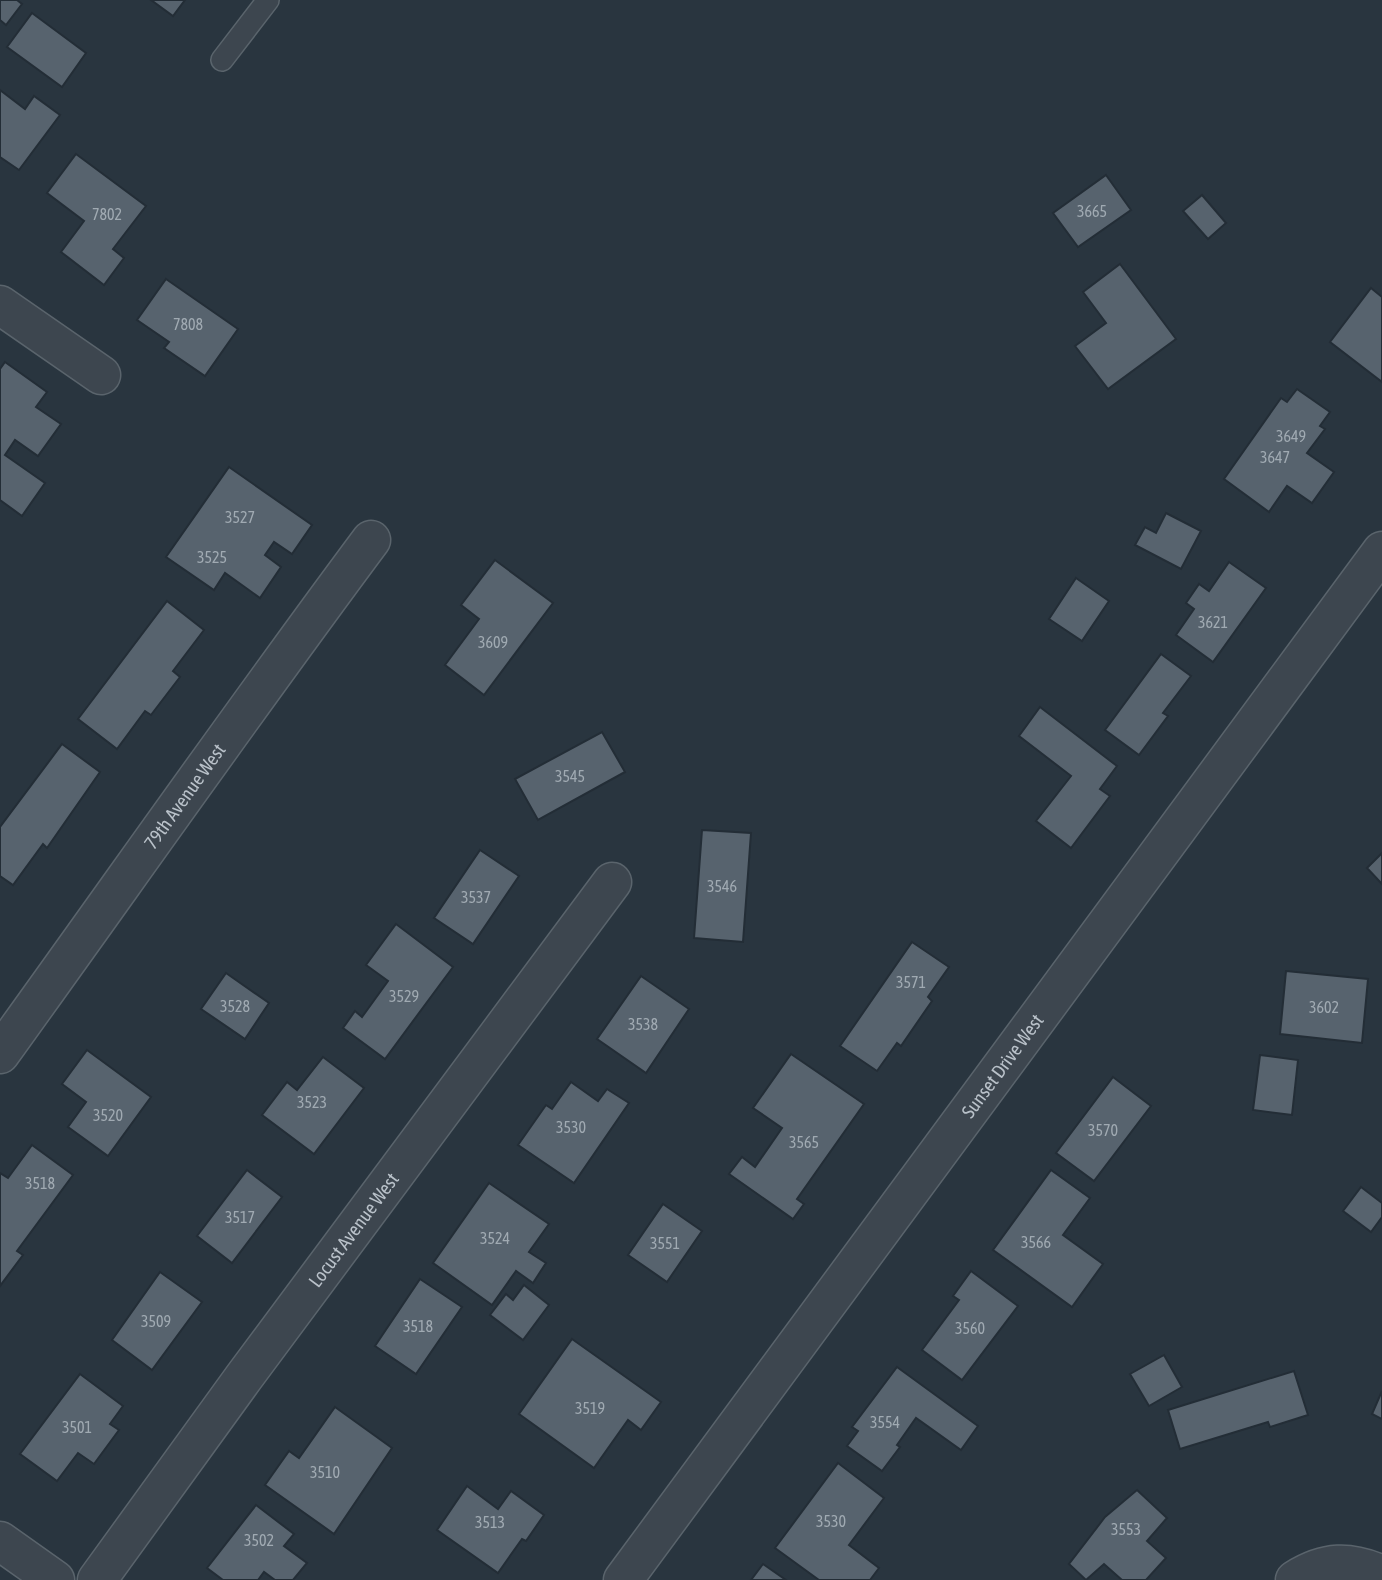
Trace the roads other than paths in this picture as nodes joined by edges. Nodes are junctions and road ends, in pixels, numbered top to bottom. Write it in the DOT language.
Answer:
graph roads {
  1 [pos="268,0"];
  2 [pos="222,60"];
  3 [pos="0,305"];
  4 [pos="101,375"];
  5 [pos="371,540"];
  6 [pos="1382,551"];
  7 [pos="611,882"];
  8 [pos="0,1054"];
  9 [pos="0,1541"];
  10 [pos="1382,1575"];
  11 [pos="55,1580"];
  12 [pos="97,1580"];
  13 [pos="624,1580"];
  14 [pos="1295,1580"];
  1 -- 2 [label="lane"];
  3 -- 4 [label="street"];
  5 -- 8 [label="street, 79th Avenue West"];
  6 -- 13 [label="street, Sunset Drive West"];
  7 -- 12 [label="street, Locust Avenue West"];
  9 -- 11 [label="street"];
  10 -- 14 [label="street"];
}
